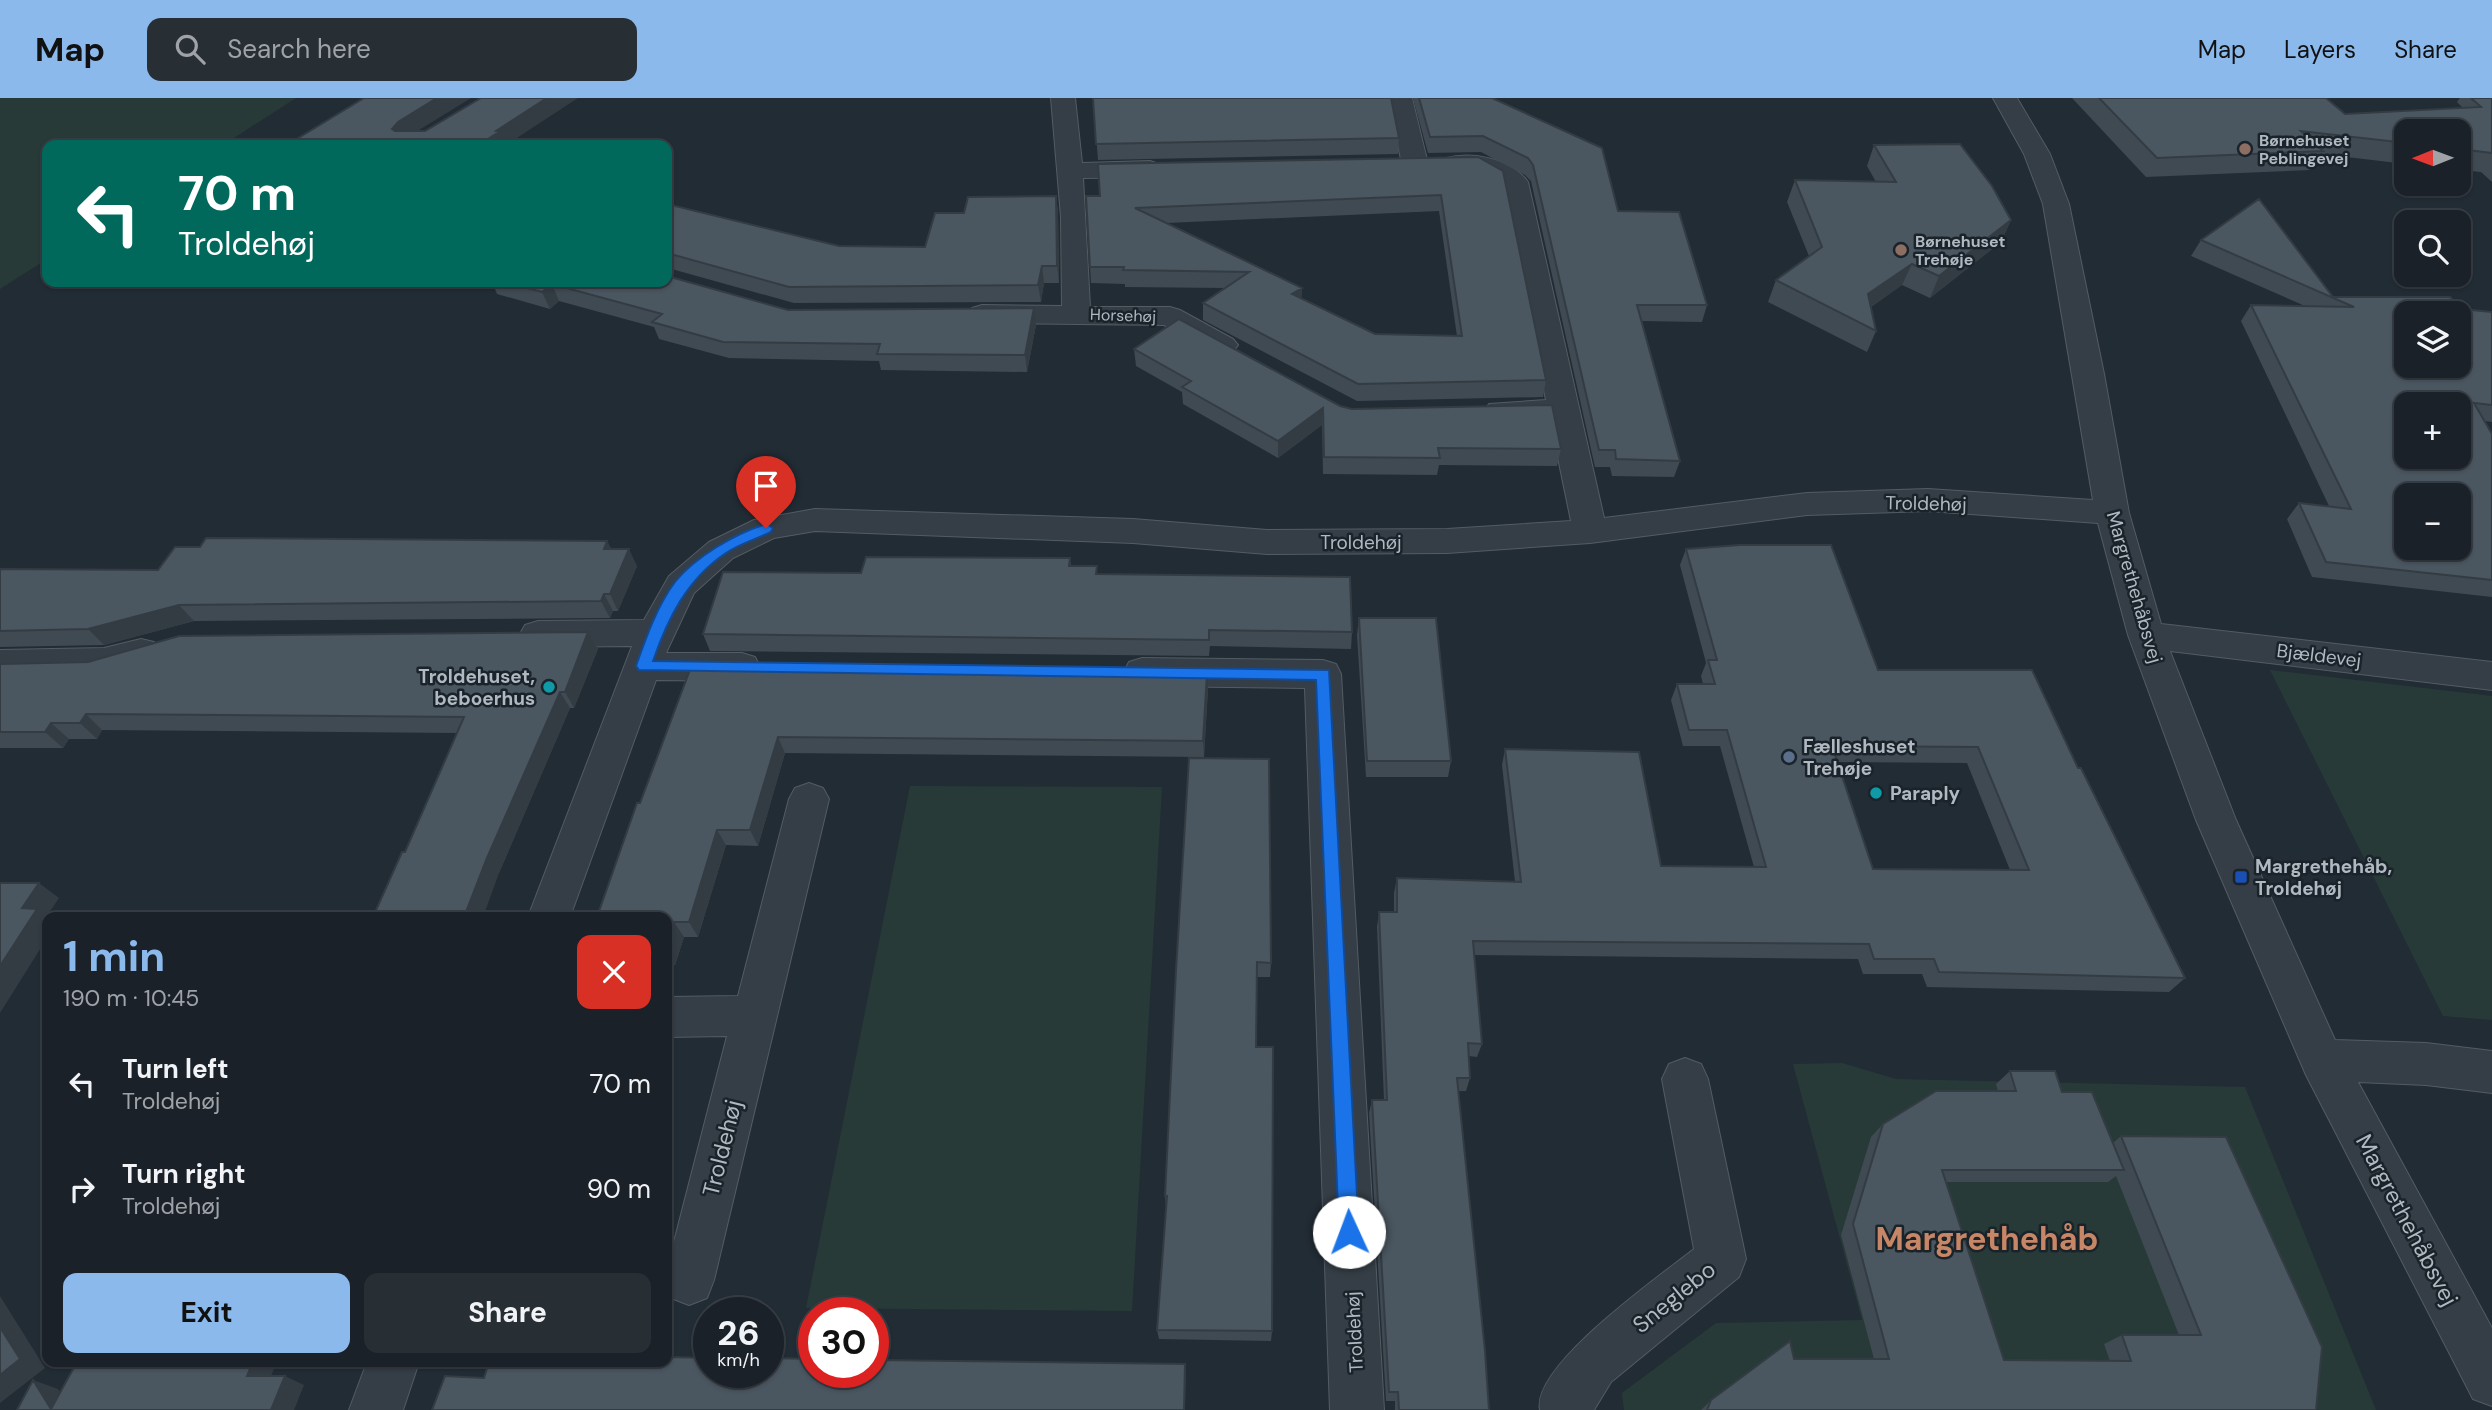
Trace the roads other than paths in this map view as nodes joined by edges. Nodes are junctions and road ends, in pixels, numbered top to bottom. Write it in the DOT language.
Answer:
graph roads {
  1 [pos="1063,98"];
  2 [pos="1400,98"];
  3 [pos="2004,98"];
  4 [pos="1415,164"];
  5 [pos="1387,165"];
  6 [pos="1179,169"];
  7 [pos="1068,171"];
  8 [pos="1076,313"];
  9 [pos="952,314"];
  10 [pos="1242,356"];
  11 [pos="1565,409"];
  12 [pos="1472,411"];
  13 [pos="2112,513"];
  14 [pos="1590,531"];
  15 [pos="511,635"];
  16 [pos="2146,635"];
  17 [pos="168,644"];
  18 [pos="650,650"];
  19 [pos="0,664"];
  20 [pos="782,668"];
  21 [pos="1100,672"];
  22 [pos="2492,676"];
  23 [pos="808,799"];
  24 [pos="551,912"];
  25 [pos="755,1016"];
  26 [pos="672,1017"];
  27 [pos="2322,1060"];
  28 [pos="2492,1072"];
  29 [pos="1685,1079"];
  30 [pos="689,1280"];
  31 [pos="391,1367"];
  32 [pos="2492,1380"];
  33 [pos="376,1410"];
  34 [pos="1357,1410"];
  35 [pos="1567,1410"];
  1 -- 7 [label="street, Horsehøj"];
  2 -- 4 [label="street"];
  3 -- 13 [label="street, Margrethehåbsvej"];
  4 -- 5 [label="street"];
  4 -- 11 [label="street"];
  6 -- 7 [label="street"];
  7 -- 8 [label="street, Horsehøj"];
  8 -- 9 [label="street, Horsehøj"];
  8 -- 10 [label="street, Horsehøj"];
  11 -- 12 [label="street"];
  11 -- 14 [label="street"];
  13 -- 14 [label="street, Troldehøj"];
  13 -- 16 [label="street, Margrethehåbsvej"];
  14 -- 18 [label="street, Troldehøj"];
  15 -- 18 [label="street"];
  16 -- 22 [label="street, Bjældevej"];
  16 -- 27 [label="street, Margrethehåbsvej"];
  17 -- 19 [label="street"];
  18 -- 20 [label="street"];
  18 -- 24 [label="street, Troldehøj"];
  21 -- 34 [label="street, Troldehøj"];
  23 -- 25 [label="street, Troldehøj"];
  25 -- 26 [label="street"];
  25 -- 30 [label="street, Troldehøj"];
  27 -- 28 [label="street"];
  27 -- 32 [label="street, Margrethehåbsvej"];
  29 -- 35 [label="street, Sneglebo"];
  31 -- 33 [label="street"];
}
